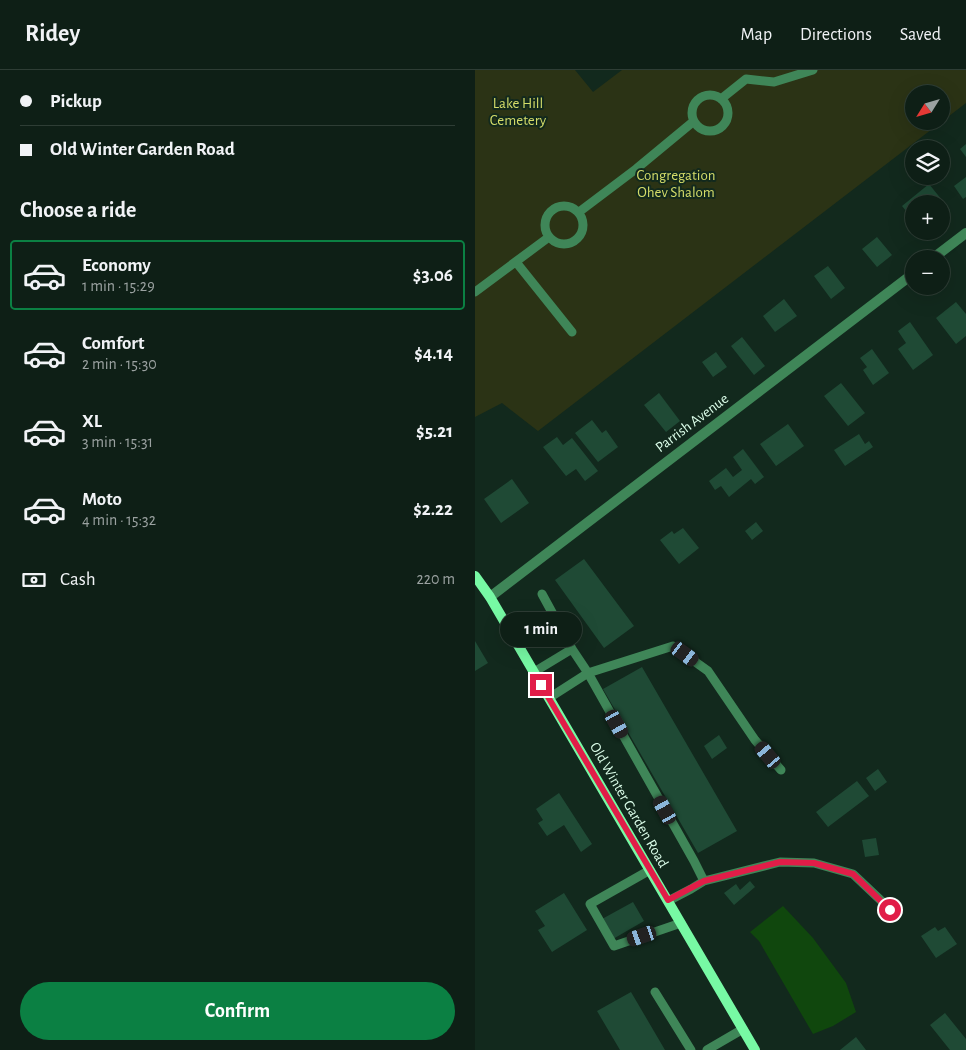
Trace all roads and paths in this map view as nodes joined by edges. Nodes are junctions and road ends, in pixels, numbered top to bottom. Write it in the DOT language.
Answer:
graph roads {
  1 [pos="813,70"];
  2 [pos="721,99"];
  3 [pos="694,121"];
  4 [pos="579,212"];
  5 [pos="966,233"];
  6 [pos="549,237"];
  7 [pos="944,250"];
  8 [pos="516,262"];
  9 [pos="905,280"];
  10 [pos="475,292"];
  11 [pos="572,332"];
  12 [pos="475,576"];
  13 [pos="543,594"];
  14 [pos="489,597"];
  15 [pos="572,649"];
  16 [pos="534,672"];
  17 [pos="588,673"];
  18 [pos="549,698"];
  19 [pos="781,770"];
  20 [pos="650,870"];
  21 [pos="704,881"];
  22 [pos="668,900"];
  23 [pos="890,910"];
  24 [pos="681,923"];
  25 [pos="655,992"];
  26 [pos="743,1029"];
  27 [pos="691,1050"];
  28 [pos="707,1050"];
  29 [pos="755,1050"];
  1 -- 2 [label="lane"];
  2 -- 3 [label="lane"];
  2 -- 3 [label="lane"];
  3 -- 4 [label="lane"];
  4 -- 6 [label="lane"];
  4 -- 6 [label="lane"];
  5 -- 7 [label="street"];
  6 -- 8 [label="lane"];
  8 -- 10 [label="lane"];
  8 -- 11 [label="lane"];
  9 -- 14 [label="street, Parrish Avenue"];
  12 -- 14 [label="main road, Old Winter Garden Road"];
  13 -- 15 [label="lane"];
  14 -- 16 [label="main road, Old Winter Garden Road"];
  15 -- 16 [label="lane"];
  15 -- 17 [label="lane"];
  16 -- 18 [label="main road, Old Winter Garden Road"];
  17 -- 18 [label="lane"];
  17 -- 19 [label="lane"];
  17 -- 21 [label="lane"];
  18 -- 20 [label="main road, Old Winter Garden Road"];
  20 -- 22 [label="main road, Old Winter Garden Road"];
  20 -- 24 [label="lane"];
  21 -- 22 [label="lane"];
  21 -- 23 [label="lane"];
  22 -- 24 [label="main road, Old Winter Garden Road"];
  24 -- 26 [label="main road, Old Winter Garden Road"];
  25 -- 27 [label="lane"];
  26 -- 28 [label="lane"];
  26 -- 29 [label="main road, Old Winter Garden Road"];
}
